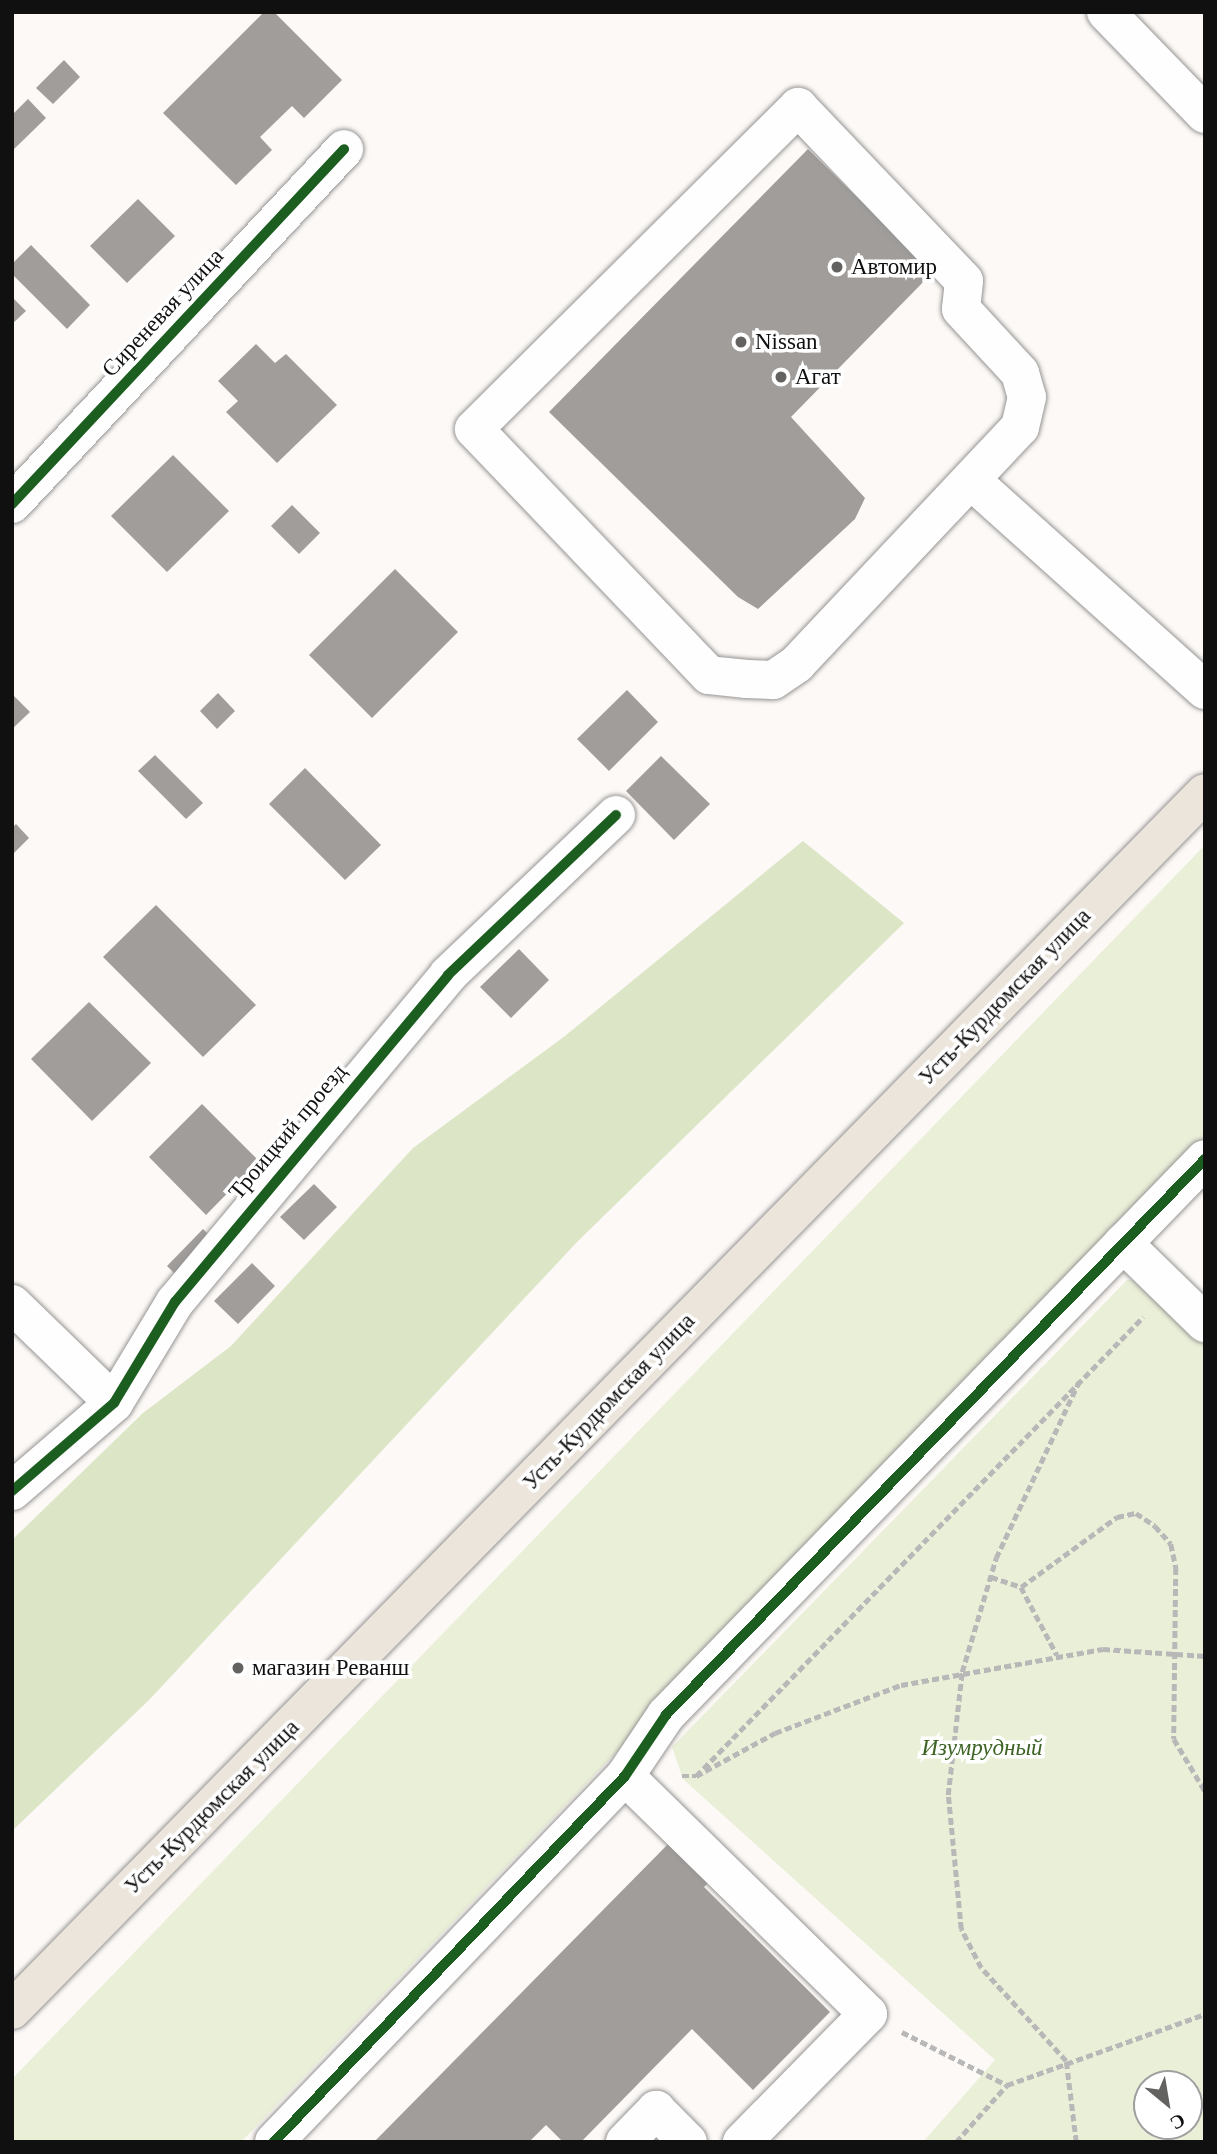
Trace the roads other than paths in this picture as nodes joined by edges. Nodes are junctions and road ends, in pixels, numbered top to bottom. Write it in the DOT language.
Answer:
graph roads {
  1 [pos="1106,12"];
  2 [pos="1205,114"];
  3 [pos="344,149"];
  4 [pos="972,481"];
  5 [pos="12,504"];
  6 [pos="1205,690"];
  7 [pos="1205,793"];
  8 [pos="616,815"];
  9 [pos="1205,1160"];
  10 [pos="1124,1243"];
  11 [pos="12,1304"];
  12 [pos="1205,1322"];
  13 [pos="114,1403"];
  14 [pos="12,1491"];
  15 [pos="625,1776"];
  16 [pos="14,2005"];
  17 [pos="274,2142"];
  18 [pos="625,2142"];
  19 [pos="688,2142"];
  20 [pos="742,2142"];
  1 -- 2 [label="street"];
  3 -- 5 [label="street, Сиреневая улица"];
  4 -- 4 [label="street"];
  4 -- 6 [label="street"];
  7 -- 16 [label="main road, Усть-Курдюмская улица"];
  8 -- 13 [label="street, Троицкий проезд"];
  9 -- 10 [label="street"];
  10 -- 12 [label="street"];
  10 -- 15 [label="street"];
  11 -- 13 [label="street"];
  13 -- 14 [label="street, Троицкий проезд"];
  15 -- 17 [label="street"];
  15 -- 20 [label="street"];
  18 -- 19 [label="street"];
}
